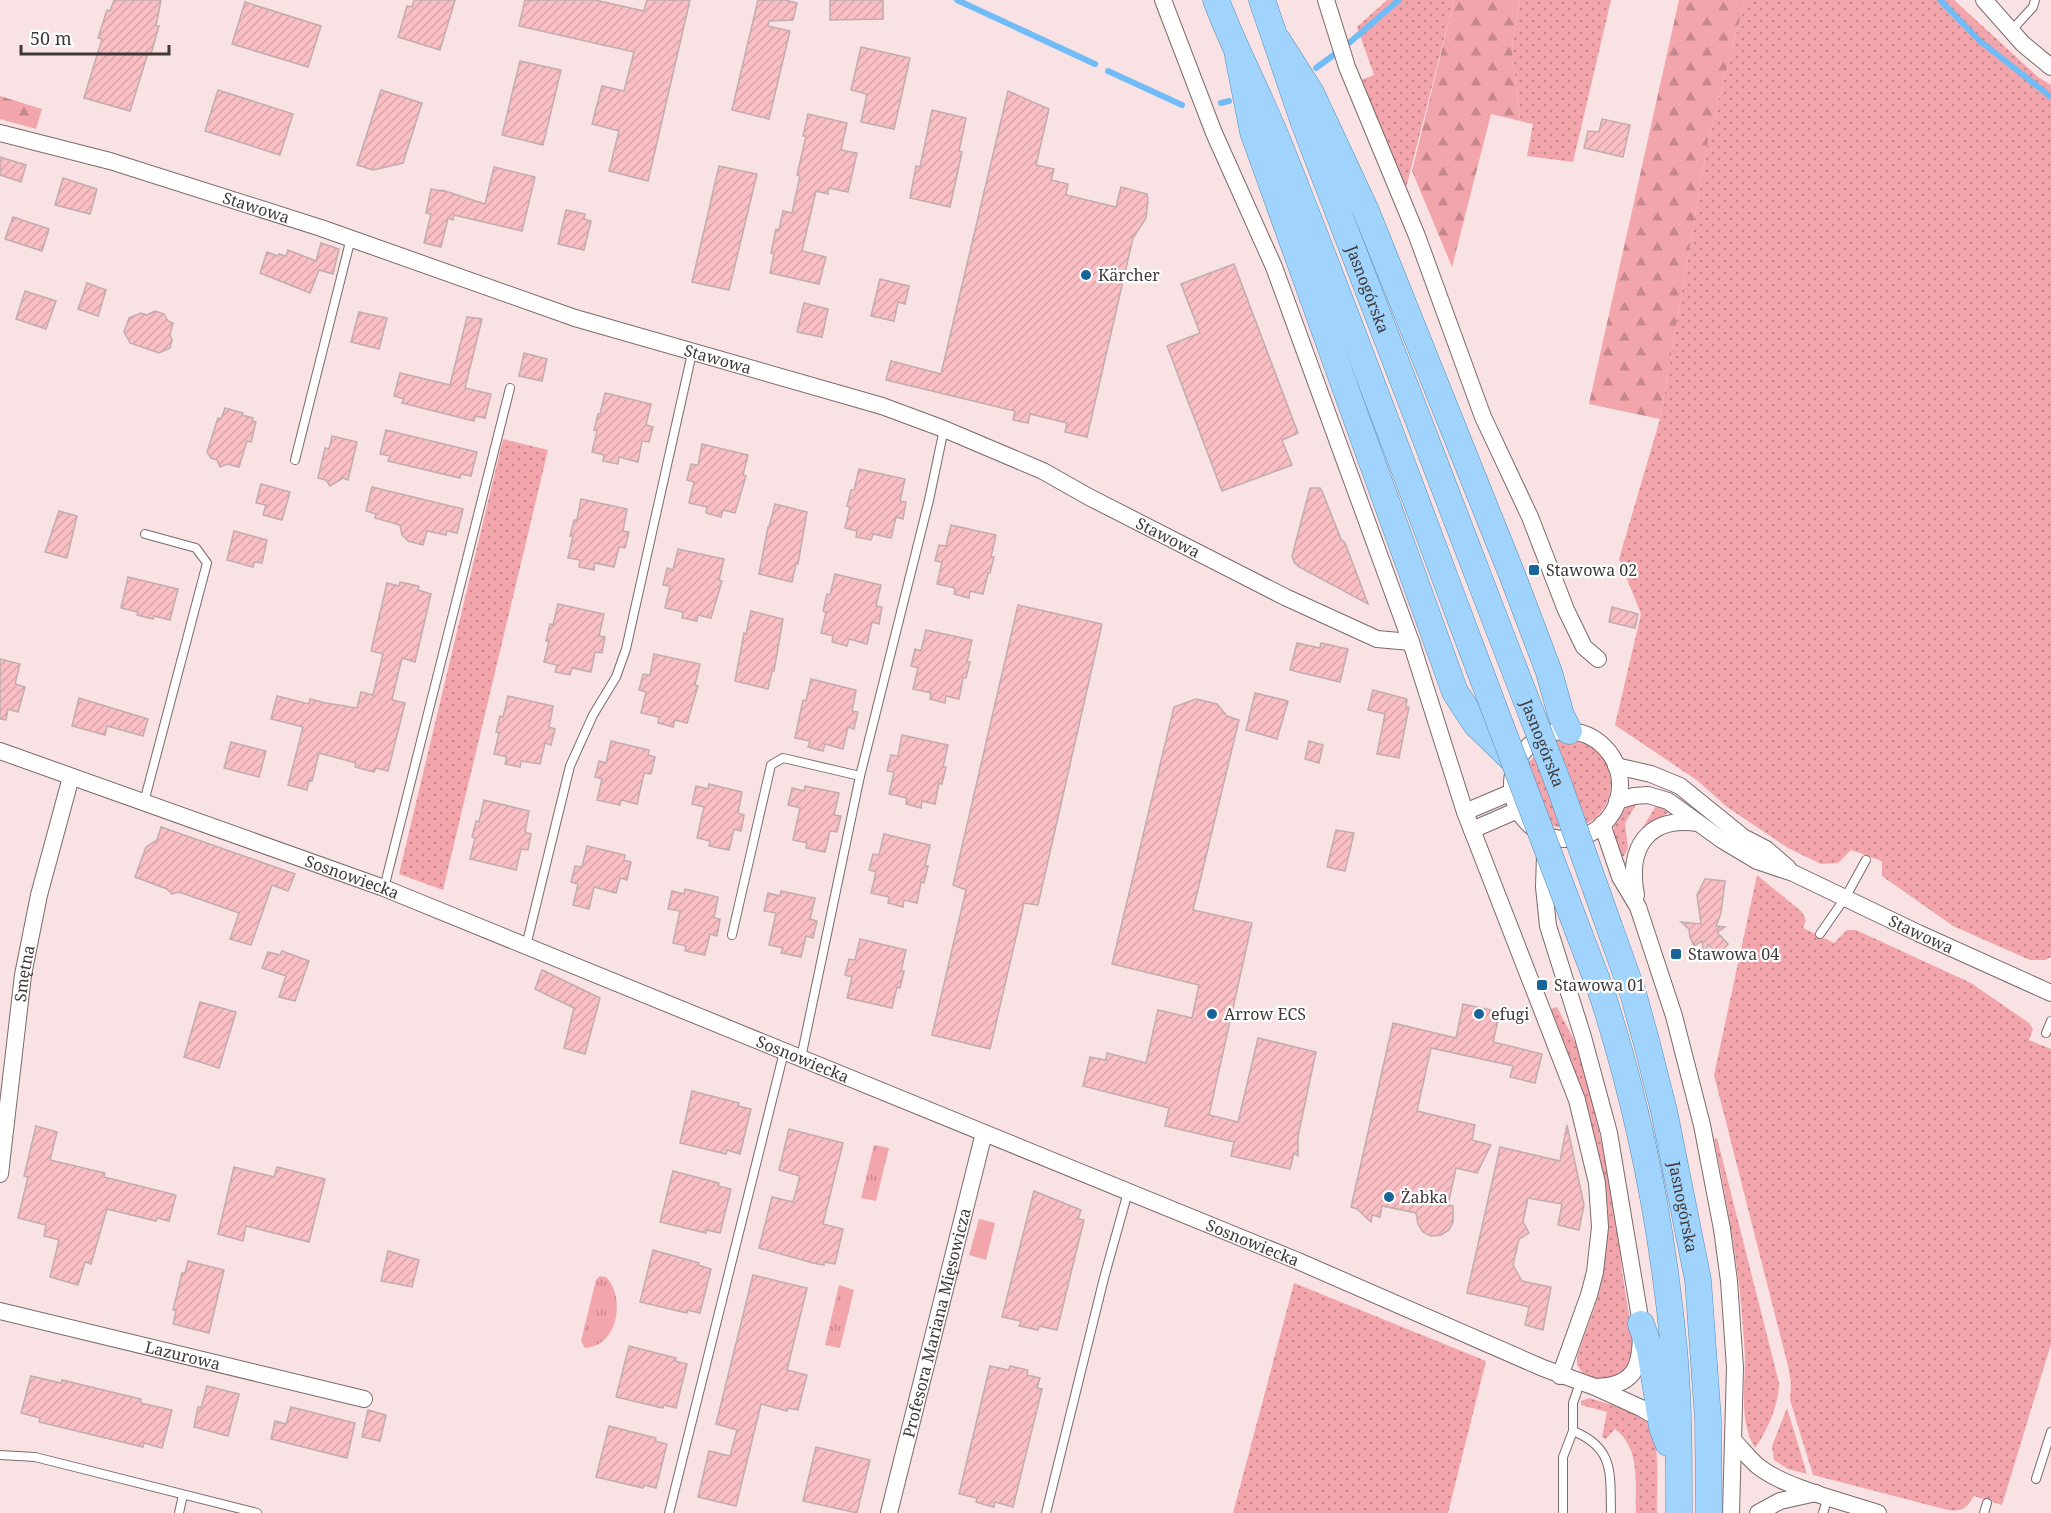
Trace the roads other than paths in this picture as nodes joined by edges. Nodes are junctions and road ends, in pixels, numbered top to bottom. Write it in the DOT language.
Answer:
graph roads {
  1 [pos="1163,0"];
  2 [pos="1216,0"];
  3 [pos="1262,0"];
  4 [pos="1326,0"];
  5 [pos="1984,0"];
  6 [pos="2035,0"];
  7 [pos="2011,31"];
  8 [pos="1278,41"];
  9 [pos="1238,56"];
  10 [pos="2051,67"];
  11 [pos="0,133"];
  12 [pos="351,238"];
  13 [pos="692,352"];
  14 [pos="510,388"];
  15 [pos="944,429"];
  16 [pos="295,460"];
  17 [pos="145,534"];
  18 [pos="1411,642"];
  19 [pos="1598,659"];
  20 [pos="1569,731"];
  21 [pos="0,751"];
  22 [pos="1516,762"];
  23 [pos="1616,766"];
  24 [pos="860,776"];
  25 [pos="72,777"];
  26 [pos="1512,792"];
  27 [pos="1617,801"];
  28 [pos="144,802"];
  29 [pos="1518,810"];
  30 [pos="1465,812"];
  31 [pos="1602,824"];
  32 [pos="1699,824"];
  33 [pos="1472,830"];
  34 [pos="1548,835"];
  35 [pos="1866,860"];
  36 [pos="1793,873"];
  37 [pos="384,888"];
  38 [pos="1845,898"];
  39 [pos="1638,907"];
  40 [pos="1820,934"];
  41 [pos="732,935"];
  42 [pos="526,946"];
  43 [pos="2051,993"];
  44 [pos="2051,1021"];
  45 [pos="2046,1034"];
  46 [pos="784,1052"];
  47 [pos="801,1059"];
  48 [pos="984,1133"];
  49 [pos="0,1174"];
  50 [pos="1128,1192"];
  51 [pos="0,1311"];
  52 [pos="1641,1324"];
  53 [pos="1560,1376"];
  54 [pos="1588,1385"];
  55 [pos="364,1399"];
  56 [pos="1662,1427"];
  57 [pos="1573,1431"];
  58 [pos="2051,1432"];
  59 [pos="1733,1440"];
  60 [pos="0,1455"];
  61 [pos="1679,1475"];
  62 [pos="2037,1479"];
  63 [pos="183,1494"];
  64 [pos="1822,1501"];
  65 [pos="1987,1503"];
  66 [pos="179,1513"];
  67 [pos="257,1513"];
  68 [pos="669,1513"];
  69 [pos="889,1513"];
  70 [pos="1046,1513"];
  71 [pos="1563,1513"];
  72 [pos="1611,1513"];
  73 [pos="1679,1513"];
  74 [pos="1709,1513"];
  75 [pos="1731,1513"];
  76 [pos="1758,1513"];
  77 [pos="1878,1513"];
  78 [pos="1984,1513"];
  1 -- 18 [label="street"];
  2 -- 9 [label="main road, Jasnogórska"];
  3 -- 8 [label="main road, Jasnogórska"];
  4 -- 19 [label="street"];
  5 -- 7 [label="street"];
  6 -- 7 [label="lane"];
  7 -- 10 [label="street"];
  8 -- 20 [label="main road"];
  8 -- 74 [label="main road, Jasnogórska, bridge"];
  9 -- 22 [label="main road"];
  9 -- 61 [label="main road, Jasnogórska, bridge"];
  11 -- 12 [label="street, Stawowa"];
  12 -- 13 [label="street, Stawowa"];
  12 -- 16 [label="lane"];
  13 -- 15 [label="street, Stawowa"];
  13 -- 42 [label="lane"];
  14 -- 37 [label="lane"];
  15 -- 18 [label="street, Stawowa"];
  15 -- 24 [label="lane"];
  17 -- 28 [label="lane"];
  18 -- 30 [label="street"];
  20 -- 22 [label="street"];
  20 -- 23 [label="street"];
  21 -- 25 [label="street, Sosnowiecka"];
  22 -- 26 [label="street"];
  23 -- 27 [label="street"];
  23 -- 36 [label="street, Stawowa"];
  24 -- 41 [label="lane"];
  24 -- 47 [label="lane"];
  25 -- 28 [label="street, Sosnowiecka"];
  25 -- 49 [label="street, Smętna"];
  26 -- 29 [label="street"];
  26 -- 30 [label="street"];
  27 -- 31 [label="street"];
  27 -- 32 [label="street, Stawowa"];
  28 -- 37 [label="street, Sosnowiecka"];
  29 -- 33 [label="street"];
  29 -- 34 [label="street"];
  30 -- 33 [label="street"];
  31 -- 34 [label="street"];
  31 -- 39 [label="street, Jasnogórska"];
  32 -- 36 [label="street, Stawowa"];
  32 -- 39 [label="street"];
  33 -- 53 [label="street"];
  34 -- 52 [label="street"];
  35 -- 38 [label="lane"];
  36 -- 38 [label="street, Stawowa"];
  37 -- 42 [label="street, Sosnowiecka"];
  38 -- 40 [label="lane"];
  38 -- 43 [label="street, Stawowa"];
  39 -- 59 [label="street, Jasnogórska"];
  42 -- 46 [label="street, Sosnowiecka"];
  44 -- 45 [label="lane"];
  46 -- 47 [label="street, Sosnowiecka"];
  46 -- 68 [label="lane"];
  47 -- 48 [label="street, Sosnowiecka"];
  48 -- 50 [label="street, Sosnowiecka"];
  48 -- 69 [label="street, Profesora Mariana Mięsowicza"];
  50 -- 53 [label="street, Sosnowiecka"];
  50 -- 70 [label="lane"];
  51 -- 55 [label="street, Lazurowa"];
  52 -- 54 [label="street, Sosnowiecka"];
  52 -- 56 [label="main road"];
  53 -- 54 [label="street, Sosnowiecka"];
  54 -- 56 [label="street, Sosnowiecka"];
  54 -- 57 [label="lane"];
  56 -- 61 [label="main road"];
  57 -- 71 [label="lane"];
  57 -- 72 [label="lane"];
  58 -- 62 [label="lane"];
  59 -- 64 [label="street"];
  59 -- 75 [label="street, Jasnogórska"];
  60 -- 63 [label="lane"];
  61 -- 73 [label="main road, Jasnogórska"];
  63 -- 66 [label="lane"];
  63 -- 67 [label="lane"];
  64 -- 76 [label="street"];
  64 -- 77 [label="street"];
  65 -- 78 [label="lane"];
}
